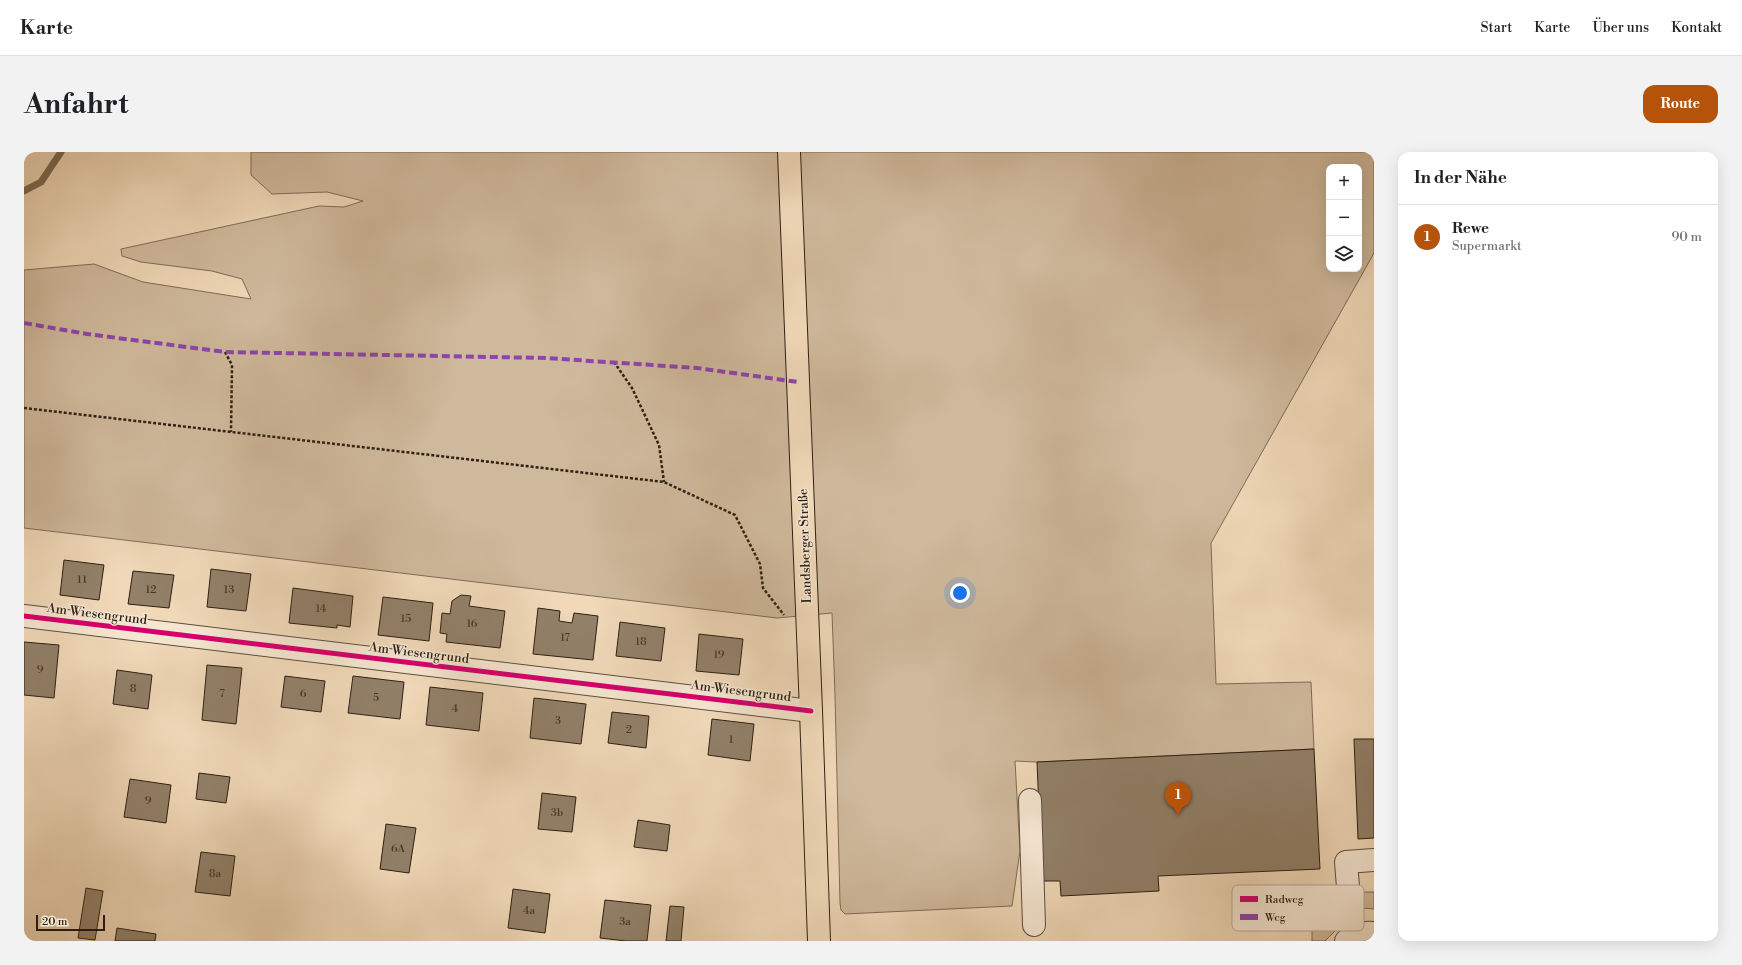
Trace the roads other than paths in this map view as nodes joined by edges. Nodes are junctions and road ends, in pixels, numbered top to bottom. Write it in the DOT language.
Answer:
graph roads {
  1 [pos="789,152"];
  2 [pos="24,616"];
  3 [pos="811,711"];
  4 [pos="1030,800"];
  5 [pos="1374,860"];
  6 [pos="1347,885"];
  7 [pos="1034,924"];
  8 [pos="1374,933"];
  9 [pos="1349,939"];
  10 [pos="819,941"];
  1 -- 3 [label="main road, Landsberger Straße"];
  2 -- 3 [label="street, Am Wiesengrund"];
  3 -- 10 [label="main road, Landsberger Straße"];
  4 -- 7 [label="street"];
  5 -- 6 [label="street"];
  8 -- 9 [label="street"];
}
